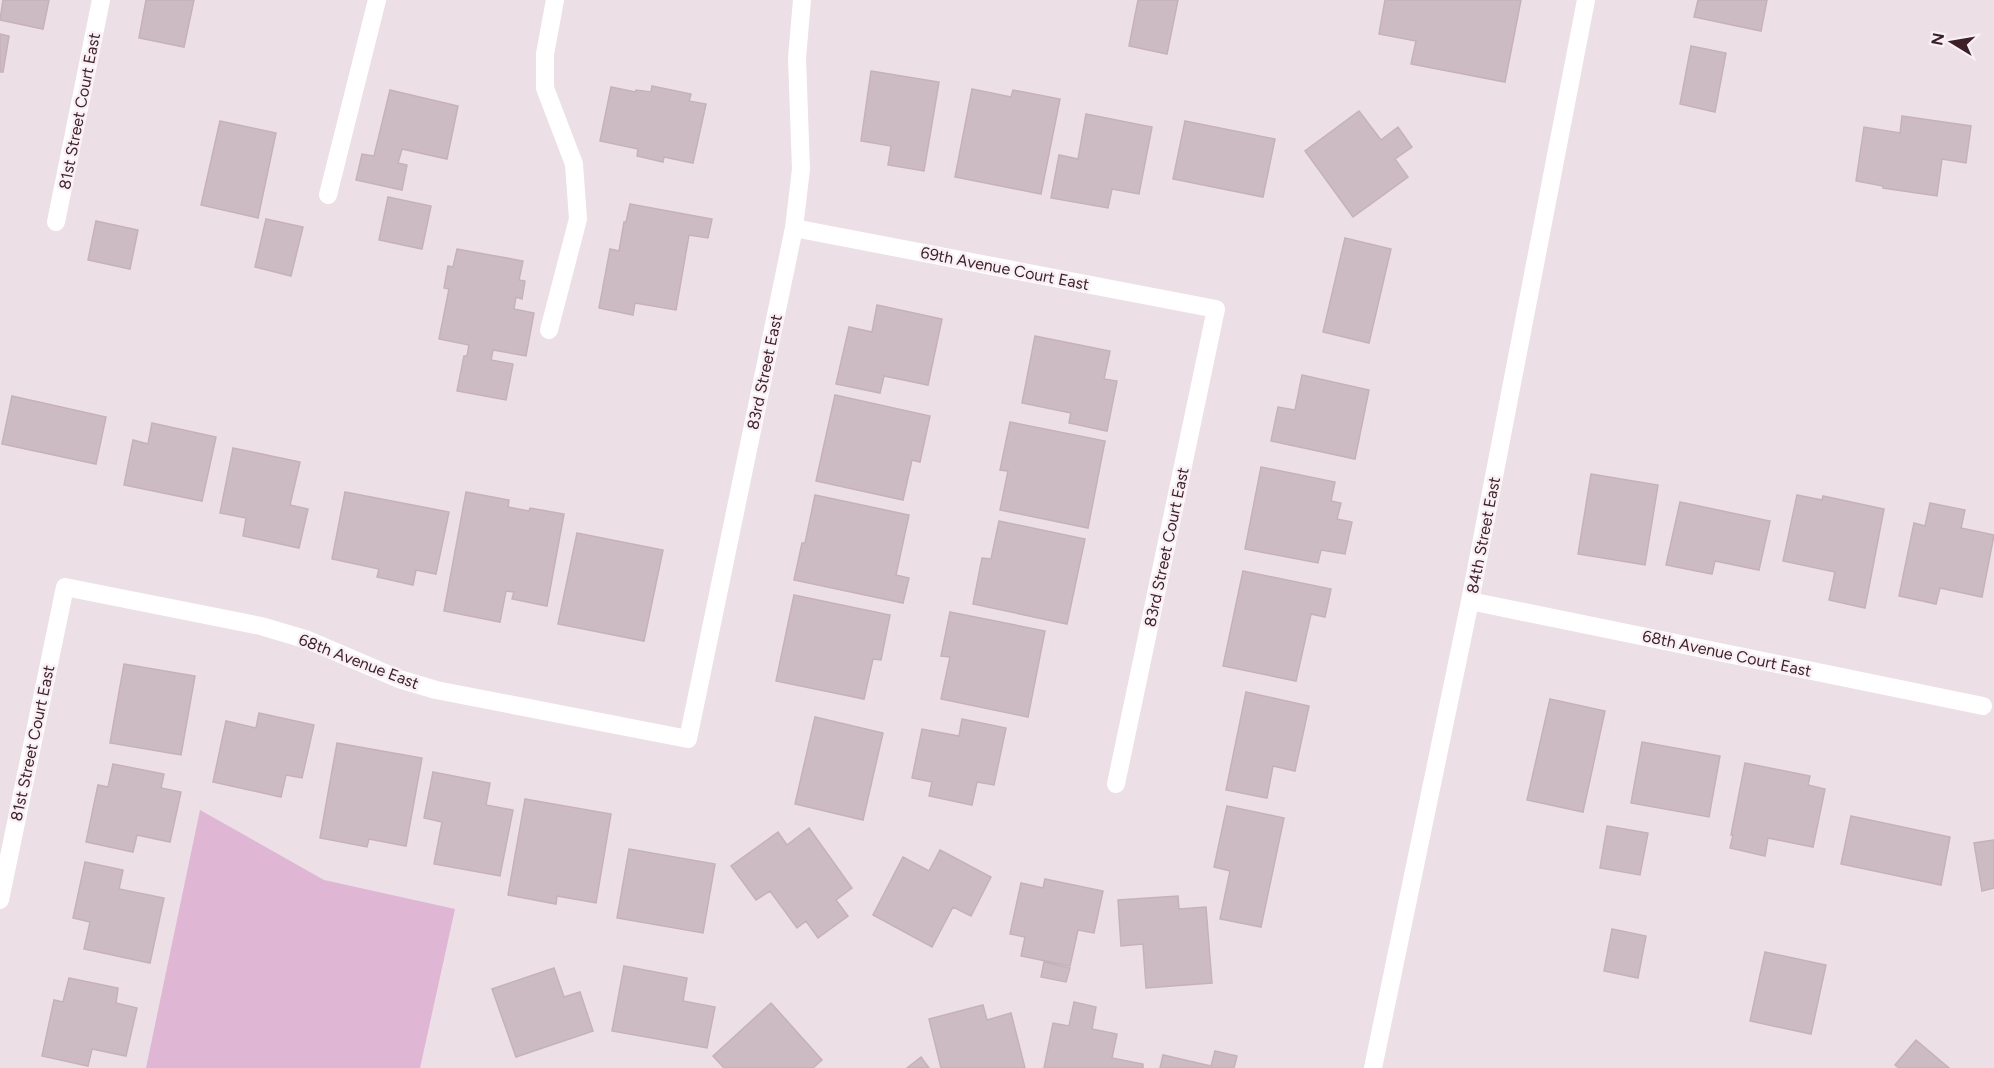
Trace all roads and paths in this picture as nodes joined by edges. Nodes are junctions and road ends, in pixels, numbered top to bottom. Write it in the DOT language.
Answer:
graph roads {
  1 [pos="101,0"];
  2 [pos="377,0"];
  3 [pos="555,0"];
  4 [pos="802,0"];
  5 [pos="1586,0"];
  6 [pos="328,195"];
  7 [pos="56,222"];
  8 [pos="794,228"];
  9 [pos="1216,309"];
  10 [pos="549,330"];
  11 [pos="65,587"];
  12 [pos="1470,601"];
  13 [pos="1983,706"];
  14 [pos="688,739"];
  15 [pos="1116,784"];
  16 [pos="0,900"];
  17 [pos="1373,1068"];
  1 -- 7 [label="street, 81st Street Court East"];
  2 -- 6 [label="street"];
  3 -- 10 [label="street"];
  4 -- 8 [label="street, 83rd Street East"];
  5 -- 12 [label="street, 84th Street East"];
  8 -- 9 [label="street, 69th Avenue Court East"];
  8 -- 14 [label="street, 83rd Street East"];
  9 -- 15 [label="street, 83rd Street Court East"];
  11 -- 14 [label="street, 68th Avenue East"];
  11 -- 16 [label="street, 81st Street Court East"];
  12 -- 13 [label="street, 68th Avenue Court East"];
  12 -- 17 [label="street, 84th Street East"];
}
